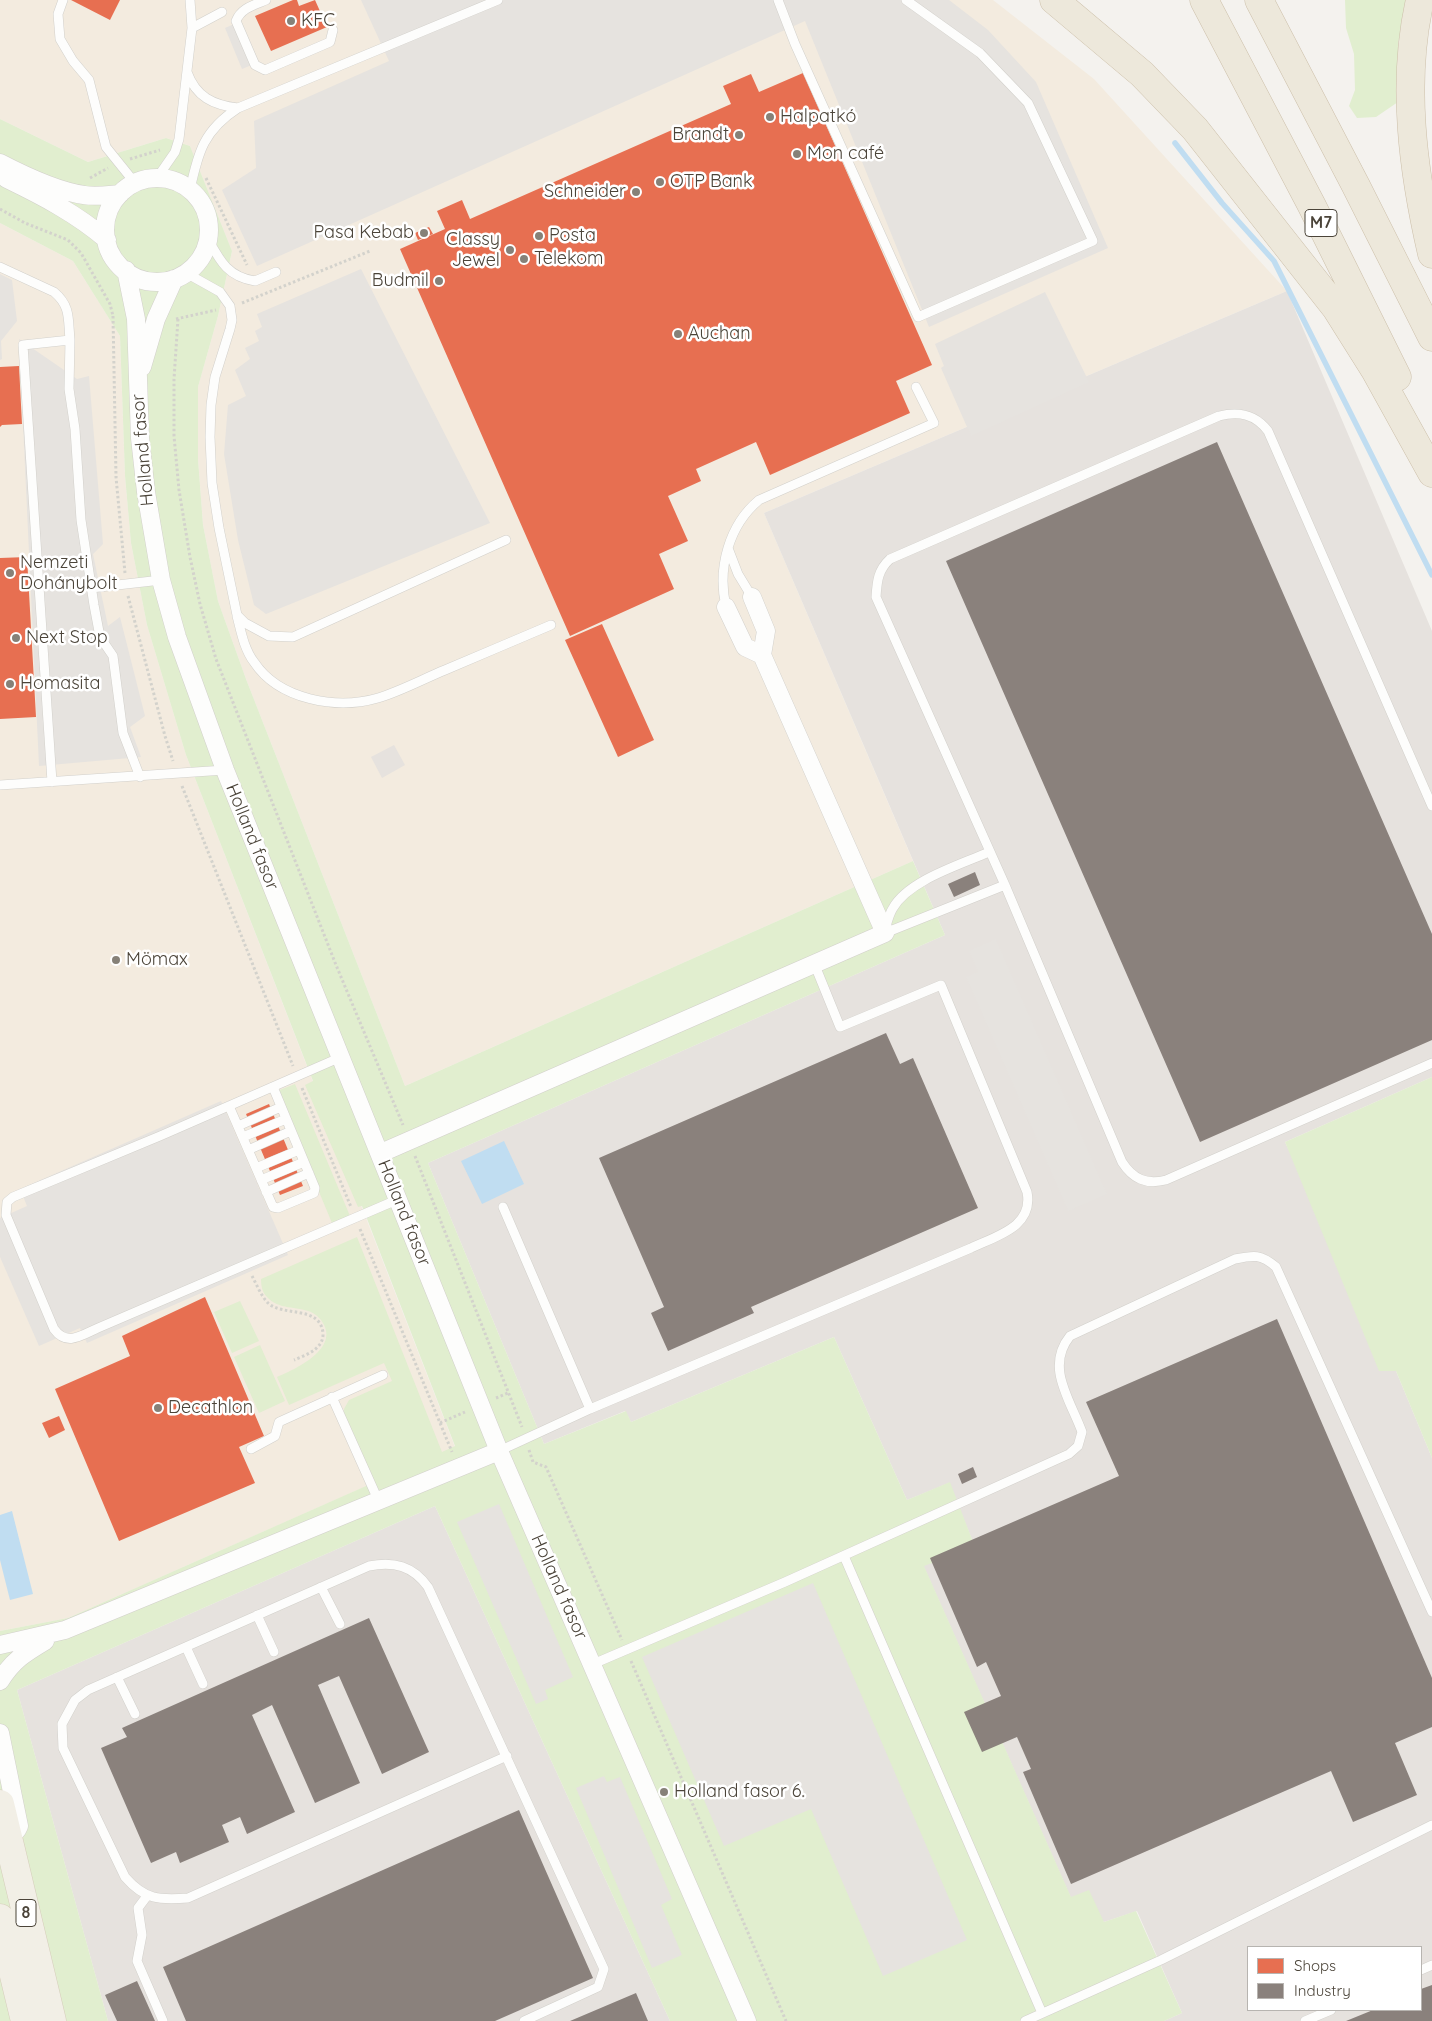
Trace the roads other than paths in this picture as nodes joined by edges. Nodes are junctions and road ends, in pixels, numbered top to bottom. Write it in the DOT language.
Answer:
graph roads {
  1 [pos="63,0"];
  2 [pos="190,0"];
  3 [pos="266,0"];
  4 [pos="498,0"];
  5 [pos="778,0"];
  6 [pos="906,0"];
  7 [pos="1054,0"];
  8 [pos="1204,0"];
  9 [pos="1259,0"];
  10 [pos="1420,0"];
  11 [pos="222,12"];
  12 [pos="192,28"];
  13 [pos="333,30"];
  14 [pos="186,70"];
  15 [pos="238,108"];
  16 [pos="0,163"];
  17 [pos="0,176"];
  18 [pos="157,178"];
  19 [pos="135,183"];
  20 [pos="190,190"];
  21 [pos="120,194"];
  22 [pos="208,239"];
  23 [pos="107,240"];
  24 [pos="1432,254"];
  25 [pos="0,267"];
  26 [pos="126,270"];
  27 [pos="276,272"];
  28 [pos="180,276"];
  29 [pos="1432,337"];
  30 [pos="70,340"];
  31 [pos="138,382"];
  32 [pos="916,387"];
  33 [pos="1432,448"];
  34 [pos="1432,473"];
  35 [pos="506,540"];
  36 [pos="728,547"];
  37 [pos="161,580"];
  38 [pos="91,588"];
  39 [pos="752,597"];
  40 [pos="726,607"];
  41 [pos="237,615"];
  42 [pos="551,625"];
  43 [pos="762,655"];
  44 [pos="225,770"];
  45 [pos="140,777"];
  46 [pos="52,782"];
  47 [pos="0,785"];
  48 [pos="1432,806"];
  49 [pos="989,852"];
  50 [pos="1005,885"];
  51 [pos="884,933"];
  52 [pos="814,964"];
  53 [pos="341,1057"];
  54 [pos="1432,1063"];
  55 [pos="273,1087"];
  56 [pos="229,1106"];
  57 [pos="281,1107"];
  58 [pos="286,1119"];
  59 [pos="238,1126"];
  60 [pos="291,1132"];
  61 [pos="243,1138"];
  62 [pos="248,1150"];
  63 [pos="299,1150"];
  64 [pos="381,1152"];
  65 [pos="304,1162"];
  66 [pos="256,1168"];
  67 [pos="309,1173"];
  68 [pos="261,1180"];
  69 [pos="266,1192"];
  70 [pos="399,1199"];
  71 [pos="503,1207"];
  72 [pos="384,1375"];
  73 [pos="332,1397"];
  74 [pos="590,1409"];
  75 [pos="251,1449"];
  76 [pos="499,1451"];
  77 [pos="379,1502"];
  78 [pos="844,1556"];
  79 [pos="321,1587"];
  80 [pos="1432,1612"];
  81 [pos="257,1616"];
  82 [pos="340,1624"];
  83 [pos="65,1630"];
  84 [pos="0,1645"];
  85 [pos="186,1647"];
  86 [pos="274,1652"];
  87 [pos="593,1664"];
  88 [pos="117,1677"];
  89 [pos="0,1681"];
  90 [pos="203,1684"];
  91 [pos="135,1714"];
  92 [pos="0,1733"];
  93 [pos="507,1756"];
  94 [pos="0,1804"];
  95 [pos="1432,1825"];
  96 [pos="10,1844"];
  97 [pos="147,1896"];
  98 [pos="0,1918"];
  99 [pos="1329,2011"];
  100 [pos="1042,2013"];
  101 [pos="25,2021"];
  102 [pos="52,2021"];
  103 [pos="163,2021"];
  104 [pos="524,2021"];
  105 [pos="747,2021"];
  106 [pos="1025,2021"];
  107 [pos="1305,2021"];
  1 -- 19 [label="lane"];
  2 -- 12 [label="lane"];
  3 -- 13 [label="lane"];
  4 -- 15 [label="lane"];
  5 -- 6 [label="lane"];
  7 -- 34 [label="highway"];
  8 -- 33 [label="highway, M7"];
  9 -- 29 [label="highway"];
  10 -- 24 [label="highway"];
  11 -- 12 [label="lane"];
  12 -- 14 [label="lane"];
  14 -- 15 [label="lane"];
  14 -- 18 [label="lane"];
  15 -- 20 [label="lane"];
  16 -- 21 [label="street"];
  17 -- 23 [label="street"];
  18 -- 19 [label="street"];
  18 -- 20 [label="street"];
  19 -- 21 [label="street"];
  20 -- 22 [label="street"];
  21 -- 23 [label="street"];
  22 -- 27 [label="lane"];
  22 -- 28 [label="street"];
  23 -- 26 [label="street"];
  25 -- 30 [label="lane"];
  26 -- 28 [label="street"];
  26 -- 31 [label="street, Holland fasor"];
  28 -- 31 [label="street, Holland fasor"];
  28 -- 41 [label="lane"];
  30 -- 38 [label="lane"];
  30 -- 46 [label="lane"];
  31 -- 37 [label="street, Holland fasor"];
  32 -- 36 [label="lane"];
  35 -- 41 [label="lane"];
  36 -- 39 [label="lane"];
  36 -- 40 [label="lane"];
  37 -- 38 [label="lane"];
  37 -- 44 [label="street, Holland fasor"];
  38 -- 45 [label="lane"];
  39 -- 43 [label="street"];
  40 -- 43 [label="street"];
  41 -- 42 [label="lane"];
  43 -- 51 [label="street"];
  44 -- 45 [label="lane"];
  44 -- 53 [label="street, Holland fasor"];
  45 -- 46 [label="lane"];
  46 -- 47 [label="lane"];
  48 -- 49 [label="lane"];
  49 -- 50 [label="lane"];
  49 -- 51 [label="lane"];
  50 -- 51 [label="lane"];
  50 -- 54 [label="lane"];
  51 -- 52 [label="street"];
  52 -- 64 [label="street"];
  52 -- 74 [label="lane"];
  53 -- 55 [label="lane"];
  53 -- 64 [label="street, Holland fasor"];
  55 -- 56 [label="lane"];
  55 -- 57 [label="lane"];
  56 -- 59 [label="lane"];
  56 -- 70 [label="lane"];
  57 -- 58 [label="lane"];
  57 -- 59 [label="lane"];
  58 -- 60 [label="lane"];
  58 -- 61 [label="lane"];
  59 -- 61 [label="lane"];
  60 -- 62 [label="lane"];
  60 -- 63 [label="lane"];
  61 -- 62 [label="lane"];
  62 -- 66 [label="lane"];
  63 -- 65 [label="lane"];
  63 -- 66 [label="lane"];
  64 -- 70 [label="street, Holland fasor"];
  65 -- 67 [label="lane"];
  65 -- 68 [label="lane"];
  66 -- 68 [label="lane"];
  67 -- 69 [label="lane"];
  67 -- 69 [label="lane"];
  68 -- 69 [label="lane"];
  70 -- 76 [label="street, Holland fasor"];
  71 -- 74 [label="lane"];
  72 -- 73 [label="lane"];
  73 -- 75 [label="lane"];
  73 -- 77 [label="lane"];
  74 -- 76 [label="lane"];
  76 -- 77 [label="street"];
  76 -- 87 [label="street, Holland fasor"];
  77 -- 83 [label="street"];
  78 -- 80 [label="lane"];
  78 -- 87 [label="lane"];
  78 -- 100 [label="lane"];
  79 -- 81 [label="lane"];
  79 -- 82 [label="lane"];
  79 -- 93 [label="lane"];
  81 -- 85 [label="lane"];
  81 -- 86 [label="lane"];
  83 -- 84 [label="street"];
  83 -- 89 [label="street"];
  85 -- 88 [label="lane"];
  85 -- 90 [label="lane"];
  87 -- 105 [label="street, Holland fasor"];
  88 -- 91 [label="lane"];
  88 -- 97 [label="lane"];
  92 -- 96 [label="street"];
  93 -- 97 [label="lane"];
  93 -- 104 [label="lane"];
  94 -- 96 [label="main road, 8"];
  95 -- 100 [label="lane"];
  96 -- 102 [label="main road, 8"];
  97 -- 103 [label="lane"];
  98 -- 101 [label="main road, 8"];
  99 -- 107 [label="lane"];
  100 -- 106 [label="lane"];
}
